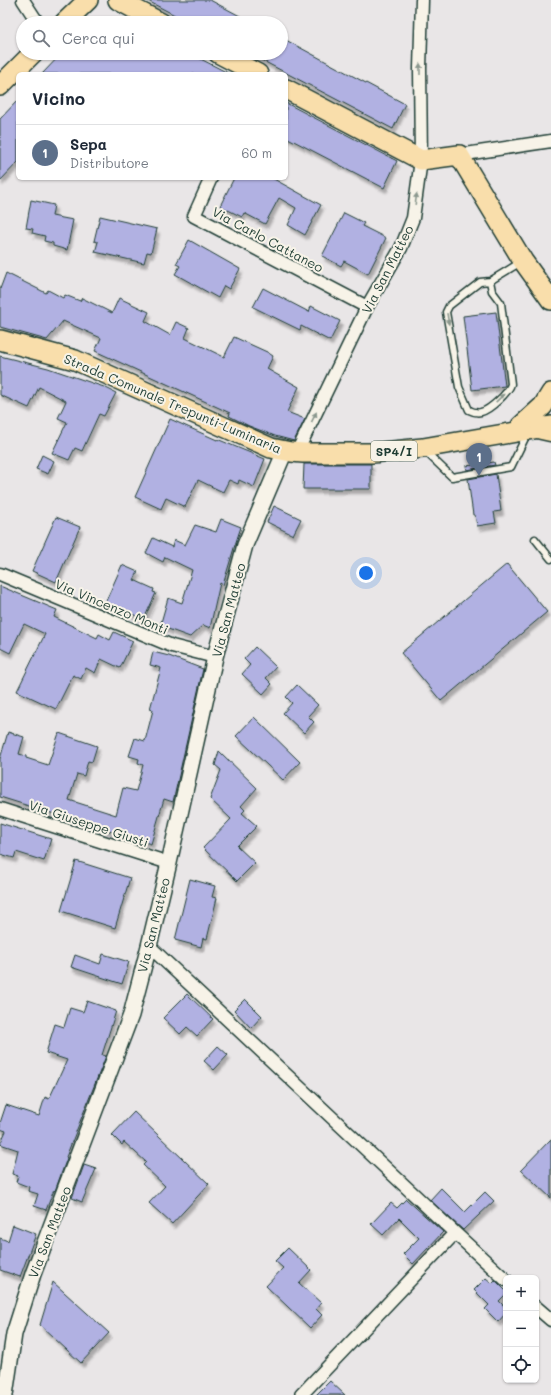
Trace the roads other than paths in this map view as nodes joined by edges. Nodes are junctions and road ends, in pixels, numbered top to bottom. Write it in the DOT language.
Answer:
graph roads {
  1 [pos="23,0"];
  2 [pos="88,0"];
  3 [pos="118,0"];
  4 [pos="422,0"];
  5 [pos="33,16"];
  6 [pos="71,16"];
  7 [pos="148,16"];
  8 [pos="26,60"];
  9 [pos="231,60"];
  10 [pos="254,72"];
  11 [pos="0,86"];
  12 [pos="288,90"];
  13 [pos="551,141"];
  14 [pos="458,154"];
  15 [pos="421,160"];
  16 [pos="210,180"];
  17 [pos="524,261"];
  18 [pos="490,281"];
  19 [pos="548,294"];
  20 [pos="367,307"];
  21 [pos="0,340"];
  22 [pos="551,393"];
  23 [pos="541,426"];
  24 [pos="423,448"];
  25 [pos="291,452"];
  26 [pos="535,539"];
  27 [pos="551,559"];
  28 [pos="0,574"];
  29 [pos="215,657"];
  30 [pos="0,809"];
  31 [pos="169,863"];
  32 [pos="149,946"];
  33 [pos="454,1233"];
  34 [pos="503,1277"];
  35 [pos="539,1310"];
  36 [pos="551,1320"];
  37 [pos="5,1395"];
  38 [pos="301,1395"];
  1 -- 5 [label="street"];
  2 -- 6 [label="main road"];
  3 -- 7 [label="main road"];
  15 -- 4 [label="street, Via San Matteo, one-way"];
  8 -- 11 [label="main road"];
  9 -- 10 [label="main road"];
  12 -- 15 [label="main road"];
  13 -- 14 [label="street"];
  14 -- 15 [label="main road"];
  14 -- 17 [label="main road"];
  20 -- 15 [label="street, Via San Matteo, one-way"];
  16 -- 20 [label="street, Via Carlo Cattaneo"];
  17 -- 18 [label="lane"];
  17 -- 19 [label="main road"];
  18 -- 18 [label="lane, one-way"];
  25 -- 20 [label="street, Via San Matteo, one-way"];
  21 -- 25 [label="main road, Strada Comunale Trepunti-Luminaria"];
  22 -- 23 [label="main road"];
  23 -- 24 [label="main road, Strada Comunale Trepunti-Luminaria / SP4/I"];
  23 -- 24 [label="lane"];
  24 -- 25 [label="main road, Strada Comunale Trepunti-Luminaria / SP4/I"];
  25 -- 29 [label="street, Via San Matteo"];
  26 -- 27 [label="lane"];
  28 -- 29 [label="street, Via Vincenzo Monti"];
  29 -- 31 [label="street, Via San Matteo"];
  30 -- 31 [label="street, Via Giuseppe Giusti"];
  31 -- 32 [label="street, Via San Matteo"];
  32 -- 33 [label="street"];
  32 -- 37 [label="street, Via San Matteo"];
  33 -- 34 [label="street"];
  33 -- 38 [label="street"];
  35 -- 36 [label="street"];
}
